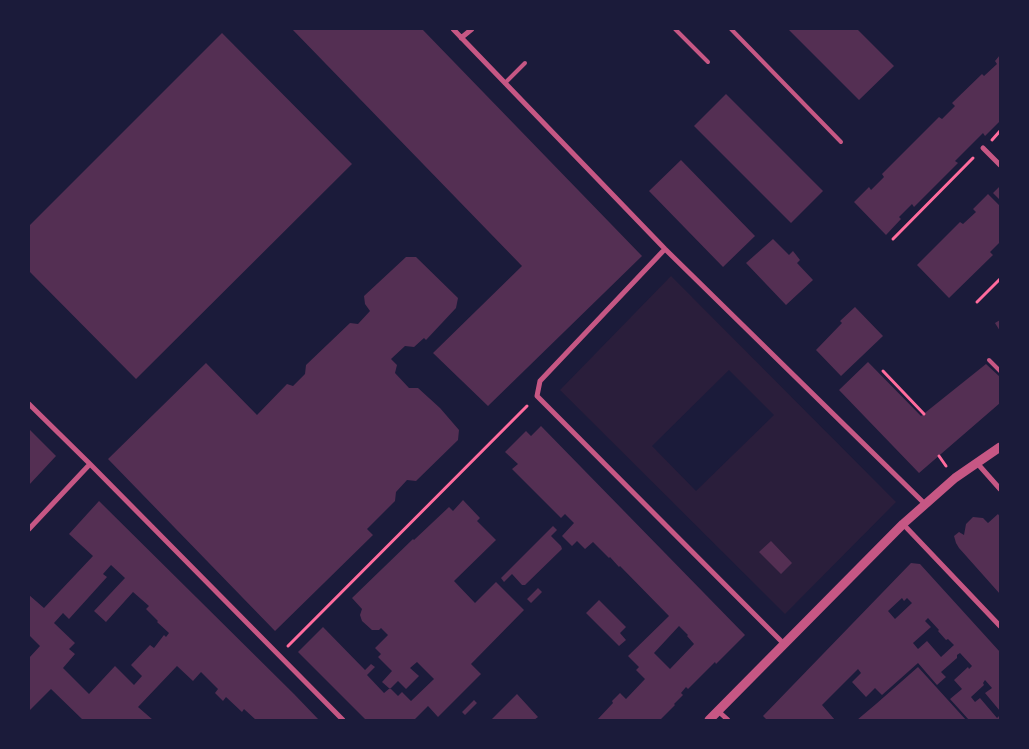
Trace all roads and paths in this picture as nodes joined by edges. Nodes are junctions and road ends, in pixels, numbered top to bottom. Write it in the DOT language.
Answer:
graph roads {
  1 [pos="453,29"];
  2 [pos="472,29"];
  3 [pos="675,29"];
  4 [pos="731,29"];
  5 [pos="461,38"];
  6 [pos="708,62"];
  7 [pos="525,63"];
  8 [pos="505,83"];
  9 [pos="1000,131"];
  10 [pos="841,142"];
  11 [pos="983,148"];
  12 [pos="1000,165"];
  13 [pos="894,239"];
  14 [pos="665,249"];
  15 [pos="1000,279"];
  16 [pos="977,302"];
  17 [pos="989,360"];
  18 [pos="883,371"];
  19 [pos="1000,371"];
  20 [pos="537,396"];
  21 [pos="29,404"];
  22 [pos="924,414"];
  23 [pos="1000,448"];
  24 [pos="977,463"];
  25 [pos="90,464"];
  26 [pos="1000,489"];
  27 [pos="925,504"];
  28 [pos="903,524"];
  29 [pos="29,529"];
  30 [pos="1000,626"];
  31 [pos="784,644"];
  32 [pos="278,655"];
  33 [pos="718,711"];
  34 [pos="343,720"];
  35 [pos="709,720"];
  36 [pos="728,720"];
  1 -- 5 [label="street"];
  2 -- 5 [label="street"];
  3 -- 6 [label="lane"];
  4 -- 10 [label="lane"];
  5 -- 8 [label="street"];
  7 -- 8 [label="lane"];
  8 -- 14 [label="street"];
  9 -- 11 [label="path"];
  11 -- 12 [label="street"];
  11 -- 13 [label="path"];
  14 -- 20 [label="street"];
  14 -- 27 [label="street"];
  15 -- 16 [label="path"];
  17 -- 19 [label="lane"];
  18 -- 22 [label="path"];
  20 -- 31 [label="street"];
  20 -- 32 [label="path"];
  21 -- 25 [label="street"];
  23 -- 24 [label="street"];
  24 -- 26 [label="street"];
  24 -- 27 [label="street"];
  25 -- 29 [label="street"];
  25 -- 32 [label="street"];
  27 -- 28 [label="street"];
  28 -- 30 [label="street"];
  28 -- 31 [label="street"];
  31 -- 33 [label="street"];
  32 -- 34 [label="street"];
  33 -- 35 [label="street"];
  33 -- 36 [label="street"];
}
